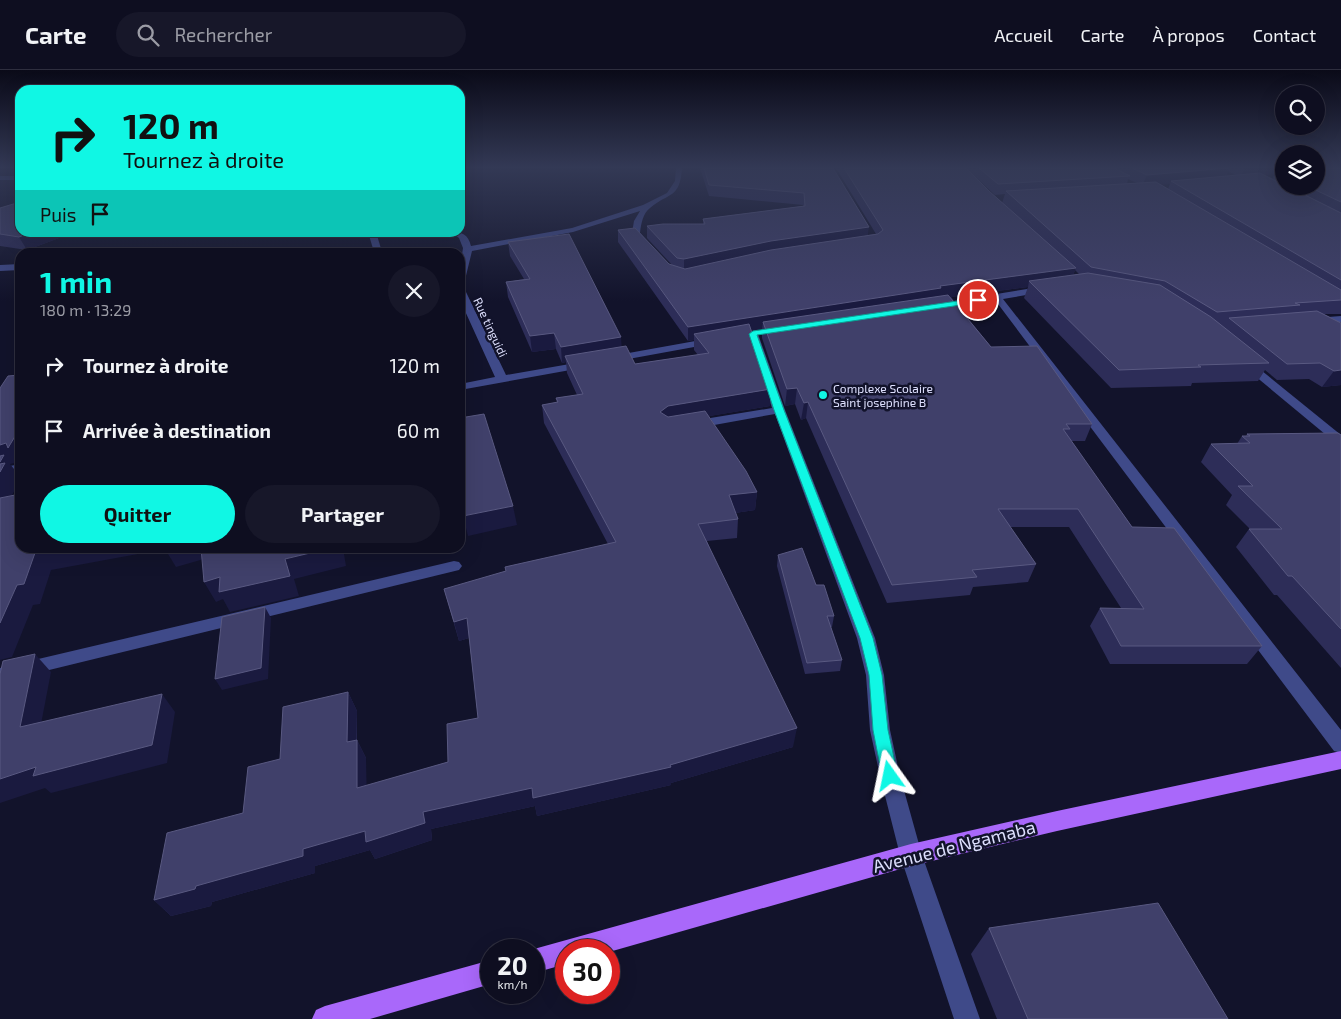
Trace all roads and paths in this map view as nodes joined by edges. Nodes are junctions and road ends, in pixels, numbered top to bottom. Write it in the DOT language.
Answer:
graph roads {
  1 [pos="629,212"];
  2 [pos="643,212"];
  3 [pos="461,237"];
  4 [pos="469,249"];
  5 [pos="655,254"];
  6 [pos="465,265"];
  7 [pos="15,267"];
  8 [pos="0,268"];
  9 [pos="1054,288"];
  10 [pos="997,297"];
  11 [pos="465,300"];
  12 [pos="929,308"];
  13 [pos="1341,319"];
  14 [pos="1303,322"];
  15 [pos="753,334"];
  16 [pos="724,339"];
  17 [pos="1237,356"];
  18 [pos="502,379"];
  19 [pos="465,386"];
  20 [pos="779,410"];
  21 [pos="678,427"];
  22 [pos="1341,441"];
  23 [pos="15,469"];
  24 [pos="0,472"];
  25 [pos="454,566"];
  26 [pos="5,674"];
  27 [pos="2,695"];
  28 [pos="1341,745"];
  29 [pos="1341,760"];
  30 [pos="911,855"];
  31 [pos="611,939"];
  32 [pos="480,975"];
  33 [pos="325,1019"];
  34 [pos="967,1019"];
  1 -- 4 [label="street"];
  2 -- 5 [label="street"];
  3 -- 4 [label="street"];
  4 -- 6 [label="street, Rue tinguidi"];
  7 -- 8 [label="street"];
  9 -- 10 [label="street"];
  10 -- 12 [label="street"];
  10 -- 28 [label="street"];
  11 -- 18 [label="street, Rue tinguidi"];
  13 -- 14 [label="street"];
  15 -- 20 [label="street"];
  16 -- 18 [label="street"];
  17 -- 22 [label="street"];
  18 -- 19 [label="street"];
  20 -- 21 [label="street"];
  20 -- 30 [label="street"];
  23 -- 24 [label="street"];
  25 -- 26 [label="street"];
  26 -- 27 [label="street"];
  29 -- 30 [label="main road, Avenue de Ngamaba"];
  30 -- 31 [label="main road, Avenue de Ngamaba"];
  30 -- 34 [label="street"];
  32 -- 33 [label="main road"];
}
